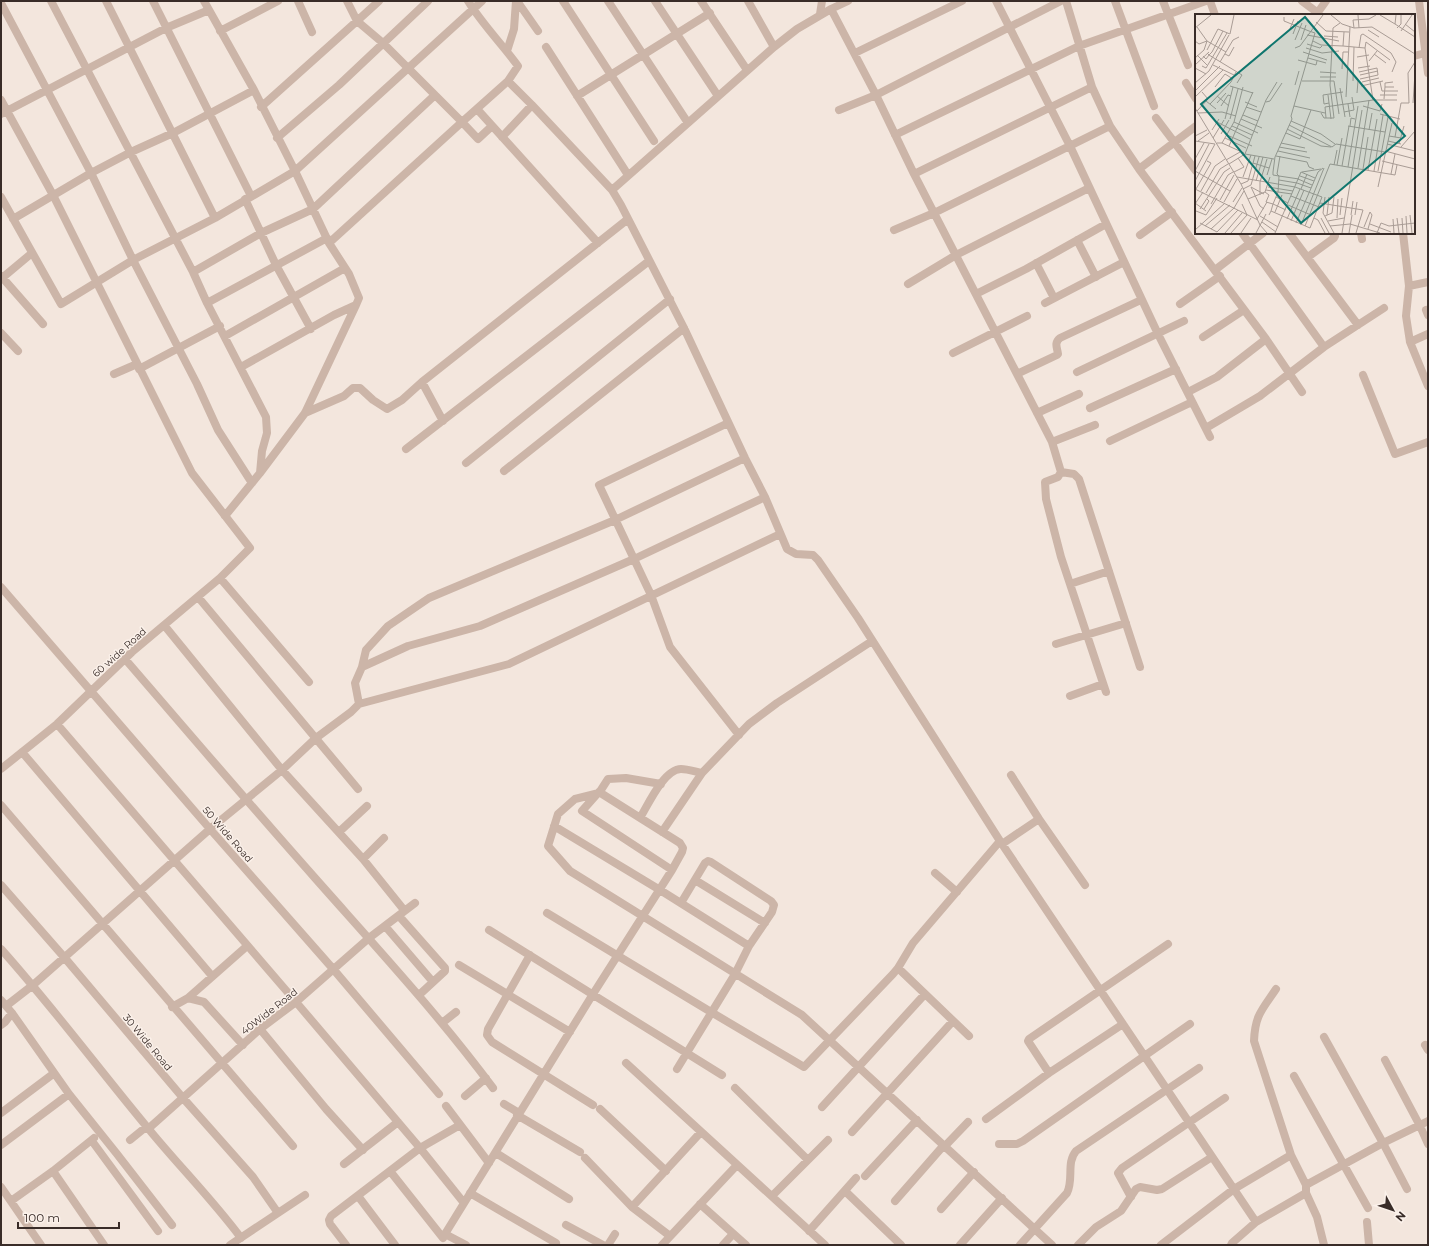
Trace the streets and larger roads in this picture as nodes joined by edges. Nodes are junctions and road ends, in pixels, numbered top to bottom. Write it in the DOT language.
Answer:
graph roads {
  1 [pos="51,1"];
  2 [pos="106,1"];
  3 [pos="153,1"];
  4 [pos="204,1"];
  5 [pos="278,1"];
  6 [pos="298,1"];
  7 [pos="347,1"];
  8 [pos="379,1"];
  9 [pos="428,1"];
  10 [pos="468,1"];
  11 [pos="482,1"];
  12 [pos="517,1"];
  13 [pos="563,1"];
  14 [pos="608,1"];
  15 [pos="655,1"];
  16 [pos="701,1"];
  17 [pos="748,1"];
  18 [pos="822,1"];
  19 [pos="848,1"];
  20 [pos="962,1"];
  21 [pos="996,1"];
  22 [pos="1061,1"];
  23 [pos="1066,1"];
  24 [pos="1115,1"];
  25 [pos="1164,1"];
  26 [pos="1206,1"];
  27 [pos="1210,1"];
  28 [pos="1302,1"];
  29 [pos="1326,1"];
  30 [pos="1419,1"];
  31 [pos="1,3"];
  32 [pos="831,8"];
  33 [pos="473,9"];
  34 [pos="209,10"];
  35 [pos="710,13"];
  36 [pos="820,14"];
  37 [pos="1215,14"];
  38 [pos="1317,14"];
  39 [pos="1169,15"];
  40 [pos="357,21"];
  41 [pos="1010,27"];
  42 [pos="166,28"];
  43 [pos="1127,30"];
  44 [pos="220,31"];
  45 [pos="538,31"];
  46 [pos="312,32"];
  47 [pos="677,34"];
  48 [pos="383,43"];
  49 [pos="1079,46"];
  50 [pos="129,47"];
  51 [pos="546,47"];
  52 [pos="774,47"];
  53 [pos="507,51"];
  54 [pos="855,53"];
  55 [pos="1425,53"];
  56 [pos="644,55"];
  57 [pos="1415,56"];
  58 [pos="1188,65"];
  59 [pos="86,69"];
  60 [pos="408,69"];
  61 [pos="1031,69"];
  62 [pos="747,70"];
  63 [pos="1428,73"];
  64 [pos="611,75"];
  65 [pos="508,82"];
  66 [pos="1186,83"];
  67 [pos="1092,87"];
  68 [pos="46,90"];
  69 [pos="254,90"];
  70 [pos="876,95"];
  71 [pos="435,96"];
  72 [pos="577,96"];
  73 [pos="718,96"];
  74 [pos="1195,97"];
  75 [pos="1,100"];
  76 [pos="532,105"];
  77 [pos="1154,106"];
  78 [pos="261,107"];
  79 [pos="1051,108"];
  80 [pos="477,109"];
  81 [pos="839,110"];
  82 [pos="4,112"];
  83 [pos="210,114"];
  84 [pos="1156,118"];
  85 [pos="462,122"];
  86 [pos="688,123"];
  87 [pos="492,126"];
  88 [pos="1110,126"];
  89 [pos="1195,127"];
  90 [pos="173,133"];
  91 [pos="895,135"];
  92 [pos="502,137"];
  93 [pos="277,138"];
  94 [pos="654,141"];
  95 [pos="1175,143"];
  96 [pos="1070,146"];
  97 [pos="131,152"];
  98 [pos="1139,169"];
  99 [pos="1195,170"];
  100 [pos="295,171"];
  101 [pos="91,173"];
  102 [pos="914,174"];
  103 [pos="628,176"];
  104 [pos="1090,188"];
  105 [pos="612,190"];
  106 [pos="53,195"];
  107 [pos="1,197"];
  108 [pos="248,198"];
  109 [pos="314,209"];
  110 [pos="1172,212"];
  111 [pos="934,213"];
  112 [pos="215,218"];
  113 [pos="13,219"];
  114 [pos="628,219"];
  115 [pos="1106,224"];
  116 [pos="894,230"];
  117 [pos="261,233"];
  118 [pos="1243,234"];
  119 [pos="1262,234"];
  120 [pos="1290,234"];
  121 [pos="1334,234"];
  122 [pos="1403,234"];
  123 [pos="1140,235"];
  124 [pos="175,238"];
  125 [pos="328,240"];
  126 [pos="1077,240"];
  127 [pos="598,243"];
  128 [pos="1249,243"];
  129 [pos="32,253"];
  130 [pos="956,255"];
  131 [pos="1308,258"];
  132 [pos="133,260"];
  133 [pos="648,260"];
  134 [pos="1124,262"];
  135 [pos="1036,263"];
  136 [pos="276,265"];
  137 [pos="345,268"];
  138 [pos="193,272"];
  139 [pos="1217,273"];
  140 [pos="1096,277"];
  141 [pos="1,278"];
  142 [pos="1428,282"];
  143 [pos="96,283"];
  144 [pos="908,284"];
  145 [pos="1409,286"];
  146 [pos="976,294"];
  147 [pos="294,297"];
  148 [pos="1054,298"];
  149 [pos="670,299"];
  150 [pos="1142,300"];
  151 [pos="207,303"];
  152 [pos="1045,303"];
  153 [pos="1180,304"];
  154 [pos="356,305"];
  155 [pos="1384,308"];
  156 [pos="1244,310"];
  157 [pos="1027,316"];
  158 [pos="1184,320"];
  159 [pos="44,324"];
  160 [pos="1358,325"];
  161 [pos="220,326"];
  162 [pos="684,328"];
  163 [pos="311,329"];
  164 [pos="996,332"];
  165 [pos="1,333"];
  166 [pos="1158,334"];
  167 [pos="1428,334"];
  168 [pos="225,336"];
  169 [pos="1203,337"];
  170 [pos="1266,339"];
  171 [pos="1410,342"];
  172 [pos="1324,347"];
  173 [pos="179,348"];
  174 [pos="18,351"];
  175 [pos="953,353"];
  176 [pos="138,366"];
  177 [pos="241,367"];
  178 [pos="1176,369"];
  179 [pos="1077,372"];
  180 [pos="1425,372"];
  181 [pos="114,374"];
  182 [pos="1017,374"];
  183 [pos="1289,374"];
  184 [pos="1363,375"];
  185 [pos="422,382"];
  186 [pos="1428,386"];
  187 [pos="1188,392"];
  188 [pos="1302,392"];
  189 [pos="1079,394"];
  190 [pos="1192,402"];
  191 [pos="1090,408"];
  192 [pos="306,413"];
  193 [pos="1037,413"];
  194 [pos="443,421"];
  195 [pos="728,423"];
  196 [pos="1095,425"];
  197 [pos="1206,428"];
  198 [pos="1210,437"];
  199 [pos="1110,441"];
  200 [pos="1052,442"];
  201 [pos="1428,442"];
  202 [pos="406,449"];
  203 [pos="745,458"];
  204 [pos="466,463"];
  205 [pos="504,471"];
  206 [pos="1061,472"];
  207 [pos="260,473"];
  208 [pos="252,483"];
  209 [pos="765,497"];
  210 [pos="225,516"];
  211 [pos="615,520"];
  212 [pos="780,534"];
  213 [pos="634,559"];
  214 [pos="1109,571"];
  215 [pos="220,578"];
  216 [pos="1070,584"];
  217 [pos="1,587"];
  218 [pos="651,595"];
  219 [pos="198,597"];
  220 [pos="1126,623"];
  221 [pos="164,625"];
  222 [pos="1087,635"];
  223 [pos="872,641"];
  224 [pos="1056,644"];
  225 [pos="125,659"];
  226 [pos="362,667"];
  227 [pos="1140,667"];
  228 [pos="309,682"];
  229 [pos="1103,684"];
  230 [pos="91,692"];
  231 [pos="1106,692"];
  232 [pos="1070,696"];
  233 [pos="359,704"];
  234 [pos="57,724"];
  235 [pos="739,735"];
  236 [pos="316,738"];
  237 [pos="22,752"];
  238 [pos="1,769"];
  239 [pos="282,770"];
  240 [pos="702,773"];
  241 [pos="1011,774"];
  242 [pos="660,784"];
  243 [pos="358,789"];
  244 [pos="599,792"];
  245 [pos="246,800"];
  246 [pos="1,805"];
  247 [pos="367,806"];
  248 [pos="640,818"];
  249 [pos="1039,819"];
  250 [pos="554,826"];
  251 [pos="210,829"];
  252 [pos="339,832"];
  253 [pos="662,832"];
  254 [pos="384,838"];
  255 [pos="1001,842"];
  256 [pos="363,859"];
  257 [pos="175,861"];
  258 [pos="672,870"];
  259 [pos="935,873"];
  260 [pos="695,880"];
  261 [pos="1085,885"];
  262 [pos="1,886"];
  263 [pos="660,890"];
  264 [pos="140,892"];
  265 [pos="957,892"];
  266 [pos="415,902"];
  267 [pos="680,903"];
  268 [pos="402,913"];
  269 [pos="547,913"];
  270 [pos="642,916"];
  271 [pos="765,923"];
  272 [pos="103,924"];
  273 [pos="385,926"];
  274 [pos="489,930"];
  275 [pos="369,938"];
  276 [pos="1168,944"];
  277 [pos="247,946"];
  278 [pos="749,946"];
  279 [pos="1,949"];
  280 [pos="530,955"];
  281 [pos="617,956"];
  282 [pos="64,957"];
  283 [pos="460,964"];
  284 [pos="898,968"];
  285 [pos="334,970"];
  286 [pos="735,974"];
  287 [pos="212,976"];
  288 [pos="433,982"];
  289 [pos="33,985"];
  290 [pos="1276,989"];
  291 [pos="1100,990"];
  292 [pos="593,994"];
  293 [pos="925,994"];
  294 [pos="419,995"];
  295 [pos="507,995"];
  296 [pos="188,998"];
  297 [pos="296,1002"];
  298 [pos="6,1006"];
  299 [pos="172,1007"];
  300 [pos="456,1012"];
  301 [pos="711,1012"];
  302 [pos="2,1021"];
  303 [pos="953,1021"];
  304 [pos="442,1023"];
  305 [pos="1123,1024"];
  306 [pos="1190,1024"];
  307 [pos="260,1029"];
  308 [pos="570,1032"];
  309 [pos="968,1036"];
  310 [pos="1324,1037"];
  311 [pos="830,1041"];
  312 [pos="243,1044"];
  313 [pos="686,1054"];
  314 [pos="1144,1056"];
  315 [pos="1385,1060"];
  316 [pos="221,1063"];
  317 [pos="626,1063"];
  318 [pos="859,1067"];
  319 [pos="1200,1068"];
  320 [pos="677,1069"];
  321 [pos="1049,1073"];
  322 [pos="54,1074"];
  323 [pos="544,1074"];
  324 [pos="722,1075"];
  325 [pos="1294,1076"];
  326 [pos="486,1078"];
  327 [pos="493,1088"];
  328 [pos="735,1088"];
  329 [pos="1167,1090"];
  330 [pos="887,1093"];
  331 [pos="69,1094"];
  332 [pos="439,1094"];
  333 [pos="465,1096"];
  334 [pos="182,1098"];
  335 [pos="1225,1098"];
  336 [pos="504,1104"];
  337 [pos="446,1106"];
  338 [pos="822,1106"];
  339 [pos="1,1113"];
  340 [pos="518,1114"];
  341 [pos="986,1119"];
  342 [pos="917,1120"];
  343 [pos="1428,1121"];
  344 [pos="398,1122"];
  345 [pos="968,1122"];
  346 [pos="1189,1123"];
  347 [pos="460,1125"];
  348 [pos="1420,1126"];
  349 [pos="147,1128"];
  350 [pos="701,1132"];
  351 [pos="852,1132"];
  352 [pos="99,1133"];
  353 [pos="130,1140"];
  354 [pos="828,1140"];
  355 [pos="92,1141"];
  356 [pos="1383,1142"];
  357 [pos="999,1144"];
  358 [pos="1428,1144"];
  359 [pos="1,1145"];
  360 [pos="293,1146"];
  361 [pos="945,1146"];
  362 [pos="420,1148"];
  363 [pos="363,1150"];
  364 [pos="496,1153"];
  365 [pos="1291,1155"];
  366 [pos="1212,1157"];
  367 [pos="808,1160"];
  368 [pos="489,1163"];
  369 [pos="344,1164"];
  370 [pos="737,1164"];
  371 [pos="1343,1164"];
  372 [pos="53,1171"];
  373 [pos="390,1171"];
  374 [pos="666,1171"];
  375 [pos="974,1172"];
  376 [pos="865,1176"];
  377 [pos="856,1178"];
  378 [pos="1,1187"];
  379 [pos="1234,1189"];
  380 [pos="1306,1189"];
  381 [pos="1407,1189"];
  382 [pos="844,1191"];
  383 [pos="470,1193"];
  384 [pos="305,1196"];
  385 [pos="358,1196"];
  386 [pos="772,1196"];
  387 [pos="1131,1197"];
  388 [pos="1002,1198"];
  389 [pos="569,1199"];
  390 [pos="11,1201"];
  391 [pos="895,1201"];
  392 [pos="464,1203"];
  393 [pos="700,1204"];
  394 [pos="632,1207"];
  395 [pos="1368,1208"];
  396 [pos="941,1209"];
  397 [pos="278,1213"];
  398 [pos="1256,1222"];
  399 [pos="1367,1222"];
  400 [pos="172,1225"];
  401 [pos="566,1225"];
  402 [pos="1034,1228"];
  403 [pos="809,1230"];
  404 [pos="158,1231"];
  405 [pos="615,1234"];
  406 [pos="733,1234"];
  407 [pos="670,1236"];
  408 [pos="241,1238"];
  409 [pos="442,1239"];
  410 [pos="556,1243"];
  411 [pos="1163,1244"];
  412 [pos="41,1245"];
  413 [pos="104,1245"];
  414 [pos="230,1245"];
  415 [pos="346,1245"];
  416 [pos="394,1245"];
  417 [pos="466,1245"];
  418 [pos="603,1245"];
  419 [pos="608,1245"];
  420 [pos="662,1245"];
  421 [pos="723,1245"];
  422 [pos="746,1245"];
  423 [pos="825,1245"];
  424 [pos="901,1245"];
  425 [pos="960,1245"];
  426 [pos="1020,1245"];
  427 [pos="1052,1245"];
  428 [pos="1078,1245"];
  429 [pos="1231,1245"];
  430 [pos="1324,1245"];
  431 [pos="1369,1245"];
  1 -- 59 [label="street"];
  2 -- 50 [label="street"];
  3 -- 42 [label="street"];
  4 -- 34 [label="street"];
  5 -- 44 [label="street"];
  6 -- 46 [label="street"];
  7 -- 40 [label="street"];
  8 -- 40 [label="street"];
  9 -- 48 [label="street"];
  10 -- 33 [label="street"];
  11 -- 33 [label="street"];
  12 -- 45 [label="street"];
  12 -- 53 [label="street"];
  13 -- 64 [label="street"];
  14 -- 56 [label="street"];
  15 -- 47 [label="street"];
  16 -- 35 [label="street"];
  17 -- 52 [label="street"];
  18 -- 36 [label="street"];
  19 -- 32 [label="street"];
  20 -- 54 [label="street"];
  21 -- 41 [label="street"];
  22 -- 41 [label="street"];
  23 -- 49 [label="street"];
  24 -- 43 [label="street"];
  25 -- 39 [label="street"];
  26 -- 39 [label="street"];
  27 -- 37 [label="street"];
  28 -- 38 [label="street"];
  29 -- 38 [label="street"];
  30 -- 55 [label="street"];
  31 -- 68 [label="street"];
  32 -- 36 [label="street"];
  32 -- 54 [label="street"];
  33 -- 53 [label="street"];
  33 -- 60 [label="street"];
  34 -- 42 [label="street"];
  34 -- 44 [label="street"];
  35 -- 47 [label="street"];
  35 -- 62 [label="street"];
  36 -- 52 [label="street"];
  39 -- 43 [label="street"];
  39 -- 58 [label="street"];
  40 -- 48 [label="street"];
  40 -- 78 [label="street"];
  41 -- 61 [label="street"];
  41 -- 70 [label="street"];
  42 -- 50 [label="street"];
  42 -- 83 [label="street"];
  43 -- 49 [label="street"];
  43 -- 77 [label="street"];
  44 -- 69 [label="street"];
  47 -- 56 [label="street"];
  47 -- 73 [label="street"];
  48 -- 60 [label="street"];
  48 -- 93 [label="street"];
  49 -- 61 [label="street"];
  49 -- 67 [label="street"];
  50 -- 59 [label="street"];
  50 -- 90 [label="street"];
  51 -- 72 [label="street"];
  52 -- 62 [label="street"];
  53 -- 65 [label="street"];
  54 -- 70 [label="street"];
  55 -- 57 [label="street"];
  55 -- 63 [label="street"];
  56 -- 64 [label="street"];
  56 -- 86 [label="street"];
  59 -- 68 [label="street"];
  59 -- 97 [label="street"];
  60 -- 71 [label="street"];
  60 -- 100 [label="street"];
  61 -- 79 [label="street"];
  61 -- 91 [label="street"];
  62 -- 73 [label="street"];
  64 -- 72 [label="street"];
  64 -- 94 [label="street"];
  65 -- 76 [label="street"];
  65 -- 80 [label="street"];
  66 -- 74 [label="street"];
  67 -- 79 [label="street"];
  67 -- 88 [label="street"];
  68 -- 82 [label="street"];
  68 -- 101 [label="street"];
  69 -- 78 [label="street"];
  69 -- 83 [label="street"];
  70 -- 81 [label="street"];
  70 -- 91 [label="street"];
  71 -- 85 [label="street"];
  71 -- 109 [label="street"];
  72 -- 103 [label="street"];
  73 -- 86 [label="street"];
  75 -- 82 [label="street"];
  76 -- 92 [label="street"];
  76 -- 105 [label="street"];
  78 -- 93 [label="street"];
  79 -- 96 [label="street"];
  79 -- 102 [label="street"];
  80 -- 85 [label="street"];
  80 -- 87 [label="street"];
  82 -- 106 [label="street"];
  83 -- 90 [label="street"];
  83 -- 108 [label="street"];
  84 -- 95 [label="street"];
  85 -- 87 [label="street"];
  85 -- 125 [label="street"];
  86 -- 103 [label="street"];
  87 -- 92 [label="street"];
  88 -- 96 [label="street"];
  88 -- 98 [label="street"];
  89 -- 95 [label="street"];
  90 -- 97 [label="street"];
  90 -- 112 [label="street"];
  91 -- 102 [label="street"];
  92 -- 127 [label="street"];
  93 -- 100 [label="street"];
  95 -- 98 [label="street"];
  95 -- 99 [label="street"];
  96 -- 104 [label="street"];
  96 -- 111 [label="street"];
  97 -- 101 [label="street"];
  97 -- 124 [label="street"];
  98 -- 110 [label="street"];
  100 -- 108 [label="street"];
  100 -- 109 [label="street"];
  101 -- 106 [label="street"];
  101 -- 132 [label="street"];
  102 -- 111 [label="street"];
  103 -- 105 [label="street"];
  104 -- 115 [label="street"];
  104 -- 130 [label="street"];
  105 -- 114 [label="street"];
  106 -- 113 [label="street"];
  106 -- 143 [label="street"];
  107 -- 113 [label="street"];
  108 -- 112 [label="street"];
  108 -- 117 [label="street"];
  109 -- 117 [label="street"];
  109 -- 125 [label="street"];
  110 -- 123 [label="street"];
  110 -- 139 [label="street"];
  111 -- 116 [label="street"];
  111 -- 130 [label="street"];
  112 -- 124 [label="street"];
  113 -- 129 [label="street"];
  114 -- 127 [label="street"];
  114 -- 133 [label="street"];
  115 -- 126 [label="street"];
  115 -- 134 [label="street"];
  117 -- 136 [label="street"];
  117 -- 138 [label="street"];
  118 -- 128 [label="street"];
  119 -- 128 [label="street"];
  120 -- 131 [label="street"];
  121 -- 131 [label="street"];
  122 -- 145 [label="street"];
  124 -- 132 [label="street"];
  124 -- 138 [label="street"];
  125 -- 136 [label="street"];
  125 -- 137 [label="street"];
  126 -- 135 [label="street"];
  126 -- 140 [label="street"];
  127 -- 185 [label="street"];
  128 -- 139 [label="street"];
  128 -- 172 [label="street"];
  129 -- 141 [label="street"];
  129 -- 143 [label="street"];
  130 -- 144 [label="street"];
  130 -- 146 [label="street"];
  131 -- 160 [label="street"];
  132 -- 143 [label="street"];
  132 -- 173 [label="street"];
  133 -- 149 [label="street"];
  133 -- 194 [label="street"];
  134 -- 140 [label="street"];
  134 -- 150 [label="street"];
  135 -- 146 [label="street"];
  135 -- 148 [label="street"];
  136 -- 147 [label="street"];
  136 -- 151 [label="street"];
  137 -- 147 [label="street"];
  137 -- 154 [label="street"];
  138 -- 151 [label="street"];
  139 -- 153 [label="street"];
  139 -- 156 [label="street"];
  140 -- 148 [label="street"];
  141 -- 159 [label="street"];
  142 -- 145 [label="street"];
  143 -- 176 [label="street"];
  145 -- 171 [label="street"];
  146 -- 164 [label="street"];
  147 -- 163 [label="street"];
  147 -- 168 [label="street"];
  148 -- 152 [label="street"];
  149 -- 162 [label="street"];
  149 -- 204 [label="street"];
  150 -- 166 [label="street"];
  150 -- 182 [label="street"];
  151 -- 161 [label="street"];
  154 -- 163 [label="street"];
  154 -- 192 [label="street"];
  155 -- 160 [label="street"];
  156 -- 169 [label="street"];
  156 -- 170 [label="street"];
  157 -- 164 [label="street"];
  158 -- 166 [label="street"];
  160 -- 172 [label="street"];
  161 -- 168 [label="street"];
  161 -- 173 [label="street"];
  162 -- 195 [label="street"];
  162 -- 205 [label="street"];
  163 -- 177 [label="street"];
  164 -- 175 [label="street"];
  164 -- 182 [label="street"];
  165 -- 174 [label="street"];
  166 -- 178 [label="street"];
  166 -- 179 [label="street"];
  167 -- 171 [label="street"];
  168 -- 177 [label="street"];
  170 -- 183 [label="street"];
  170 -- 187 [label="street"];
  171 -- 180 [label="street"];
  172 -- 183 [label="street"];
  173 -- 176 [label="street"];
  173 -- 208 [label="street"];
  176 -- 181 [label="street"];
  176 -- 210 [label="street"];
  177 -- 207 [label="street"];
  178 -- 187 [label="street"];
  178 -- 191 [label="street"];
  180 -- 186 [label="street"];
  182 -- 193 [label="street"];
  183 -- 188 [label="street"];
  183 -- 197 [label="street"];
  184 -- 201 [label="street"];
  185 -- 192 [label="street"];
  185 -- 194 [label="street"];
  187 -- 190 [label="street"];
  189 -- 193 [label="street"];
  190 -- 197 [label="street"];
  190 -- 199 [label="street"];
  192 -- 207 [label="street"];
  193 -- 200 [label="street"];
  194 -- 202 [label="street"];
  195 -- 203 [label="street"];
  195 -- 211 [label="street"];
  196 -- 200 [label="street"];
  197 -- 198 [label="street"];
  200 -- 206 [label="street"];
  203 -- 209 [label="street"];
  203 -- 211 [label="street"];
  206 -- 214 [label="street"];
  206 -- 216 [label="street"];
  207 -- 208 [label="street"];
  208 -- 210 [label="street"];
  209 -- 212 [label="street"];
  209 -- 213 [label="street"];
  210 -- 215 [label="street, 60 wide Road"];
  211 -- 213 [label="street"];
  211 -- 226 [label="street"];
  212 -- 218 [label="street"];
  212 -- 223 [label="street"];
  213 -- 218 [label="street"];
  213 -- 226 [label="street"];
  214 -- 216 [label="street"];
  214 -- 220 [label="street"];
  215 -- 219 [label="street, 60 wide Road"];
  215 -- 228 [label="street"];
  216 -- 222 [label="street"];
  217 -- 230 [label="street, 50 Wide Road"];
  218 -- 233 [label="street"];
  218 -- 235 [label="street"];
  219 -- 221 [label="street, 60 wide Road"];
  219 -- 236 [label="street"];
  220 -- 222 [label="street"];
  220 -- 227 [label="street"];
  221 -- 225 [label="street, 60 wide Road"];
  221 -- 239 [label="street"];
  222 -- 224 [label="street"];
  222 -- 229 [label="street"];
  223 -- 235 [label="street"];
  223 -- 255 [label="street"];
  225 -- 230 [label="street, 60 wide Road"];
  225 -- 245 [label="street"];
  226 -- 233 [label="street"];
  229 -- 231 [label="street"];
  229 -- 232 [label="street"];
  230 -- 234 [label="street, 60 wide Road"];
  230 -- 251 [label="street, 50 Wide Road"];
  233 -- 236 [label="street"];
  234 -- 237 [label="street, 60 wide Road"];
  234 -- 257 [label="street"];
  235 -- 240 [label="street"];
  236 -- 239 [label="street"];
  236 -- 243 [label="street"];
  237 -- 238 [label="street, 60 wide Road"];
  237 -- 264 [label="street"];
  239 -- 245 [label="street"];
  239 -- 252 [label="street"];
  240 -- 242 [label="street"];
  240 -- 253 [label="street"];
  241 -- 249 [label="street"];
  242 -- 244 [label="street"];
  242 -- 248 [label="street"];
  244 -- 248 [label="street"];
  244 -- 250 [label="street"];
  244 -- 258 [label="street"];
  245 -- 251 [label="street"];
  245 -- 275 [label="street"];
  246 -- 272 [label="street"];
  247 -- 252 [label="street"];
  248 -- 253 [label="street"];
  249 -- 255 [label="street"];
  249 -- 261 [label="street"];
  250 -- 263 [label="street"];
  250 -- 270 [label="street"];
  251 -- 257 [label="street"];
  251 -- 285 [label="street, 50 Wide Road"];
  252 -- 256 [label="street"];
  253 -- 258 [label="street"];
  254 -- 256 [label="street"];
  255 -- 265 [label="street"];
  255 -- 291 [label="street"];
  256 -- 268 [label="street"];
  257 -- 264 [label="street"];
  257 -- 277 [label="street"];
  258 -- 263 [label="street"];
  259 -- 265 [label="street"];
  260 -- 267 [label="street"];
  260 -- 271 [label="street"];
  260 -- 271 [label="street"];
  262 -- 282 [label="street, 30 Wide Road"];
  263 -- 267 [label="street"];
  263 -- 270 [label="street"];
  264 -- 272 [label="street"];
  264 -- 287 [label="street"];
  265 -- 284 [label="street"];
  266 -- 268 [label="street, 40Wide Road"];
  267 -- 278 [label="street"];
  268 -- 273 [label="street, 40Wide Road"];
  268 -- 288 [label="street"];
  269 -- 281 [label="street"];
  270 -- 281 [label="street"];
  270 -- 286 [label="street"];
  271 -- 278 [label="street"];
  272 -- 282 [label="street"];
  272 -- 299 [label="street"];
  273 -- 275 [label="street, 40Wide Road"];
  273 -- 288 [label="street"];
  274 -- 280 [label="street"];
  275 -- 285 [label="street, 40Wide Road"];
  275 -- 294 [label="street"];
  276 -- 291 [label="street"];
  277 -- 287 [label="street"];
  277 -- 297 [label="street"];
  278 -- 286 [label="street"];
  279 -- 289 [label="street"];
  280 -- 292 [label="street"];
  280 -- 295 [label="street"];
  281 -- 292 [label="street"];
  281 -- 301 [label="street"];
  282 -- 289 [label="street"];
  282 -- 334 [label="street, 30 Wide Road"];
  283 -- 295 [label="street"];
  284 -- 293 [label="street"];
  284 -- 311 [label="street"];
  285 -- 297 [label="street, 40Wide Road"];
  285 -- 332 [label="street, 50 Wide Road"];
  286 -- 301 [label="street"];
  286 -- 311 [label="street"];
  287 -- 296 [label="street"];
  288 -- 294 [label="street"];
  289 -- 298 [label="street"];
  289 -- 349 [label="street"];
  290 -- 365 [label="street"];
  291 -- 305 [label="street"];
  291 -- 321 [label="street"];
  292 -- 308 [label="street"];
  292 -- 313 [label="street"];
  293 -- 303 [label="street"];
  293 -- 318 [label="street"];
  294 -- 304 [label="street"];
  295 -- 308 [label="street"];
  295 -- 323 [label="street"];
  296 -- 299 [label="street"];
  296 -- 312 [label="street"];
  297 -- 307 [label="street, 40Wide Road"];
  297 -- 344 [label="street"];
  298 -- 302 [label="street"];
  298 -- 322 [label="street"];
  299 -- 316 [label="street"];
  300 -- 304 [label="street"];
  301 -- 311 [label="street"];
  301 -- 313 [label="street"];
  303 -- 309 [label="street"];
  303 -- 330 [label="street"];
  304 -- 326 [label="street"];
  305 -- 314 [label="street"];
  305 -- 321 [label="street"];
  306 -- 314 [label="street"];
  307 -- 312 [label="street, 40Wide Road"];
  307 -- 363 [label="street"];
  308 -- 323 [label="street"];
  310 -- 356 [label="street"];
  311 -- 318 [label="street"];
  312 -- 316 [label="street, 40Wide Road"];
  313 -- 320 [label="street"];
  313 -- 324 [label="street"];
  314 -- 329 [label="street"];
  314 -- 357 [label="street"];
  315 -- 348 [label="street"];
  316 -- 334 [label="street, 40Wide Road"];
  316 -- 360 [label="street"];
  317 -- 350 [label="street"];
  318 -- 330 [label="street"];
  318 -- 338 [label="street"];
  319 -- 329 [label="street"];
  321 -- 341 [label="street"];
  322 -- 331 [label="street"];
  322 -- 339 [label="street"];
  323 -- 340 [label="street"];
  323 -- 374 [label="street"];
  325 -- 371 [label="street"];
  326 -- 327 [label="street"];
  326 -- 333 [label="street"];
  328 -- 367 [label="street"];
  329 -- 346 [label="street"];
  329 -- 402 [label="street"];
  330 -- 342 [label="street"];
  330 -- 351 [label="street"];
  331 -- 352 [label="street"];
  331 -- 359 [label="street"];
  334 -- 349 [label="street, 40Wide Road"];
  334 -- 397 [label="street, 30 Wide Road"];
  335 -- 346 [label="street"];
  336 -- 340 [label="street"];
  337 -- 347 [label="street"];
  340 -- 364 [label="street"];
  340 -- 394 [label="street"];
  342 -- 361 [label="street"];
  342 -- 376 [label="street"];
  343 -- 348 [label="street"];
  344 -- 362 [label="street"];
  344 -- 363 [label="street"];
  345 -- 361 [label="street"];
  346 -- 366 [label="street"];
  346 -- 387 [label="street"];
  347 -- 362 [label="street"];
  347 -- 368 [label="street"];
  348 -- 356 [label="street"];
  348 -- 358 [label="street"];
  349 -- 353 [label="street, 40Wide Road"];
  349 -- 408 [label="street"];
  350 -- 370 [label="street"];
  350 -- 374 [label="street"];
  352 -- 355 [label="street"];
  352 -- 400 [label="street"];
  354 -- 367 [label="street"];
  355 -- 372 [label="street"];
  355 -- 404 [label="street"];
  356 -- 371 [label="street"];
  356 -- 381 [label="street"];
  361 -- 375 [label="street"];
  361 -- 391 [label="street"];
  362 -- 373 [label="street"];
  362 -- 392 [label="street"];
  363 -- 369 [label="street"];
  364 -- 368 [label="street"];
  364 -- 389 [label="street"];
  365 -- 379 [label="street"];
  365 -- 380 [label="street"];
  366 -- 379 [label="street"];
  366 -- 387 [label="street"];
  367 -- 386 [label="street"];
  368 -- 383 [label="street"];
  370 -- 386 [label="street"];
  370 -- 393 [label="street"];
  371 -- 380 [label="street"];
  371 -- 395 [label="street"];
  372 -- 390 [label="street"];
  372 -- 413 [label="street"];
  373 -- 385 [label="street"];
  373 -- 409 [label="street"];
  374 -- 394 [label="street"];
  375 -- 388 [label="street"];
  375 -- 396 [label="street"];
  377 -- 382 [label="street"];
  378 -- 390 [label="street"];
  379 -- 398 [label="street"];
  379 -- 411 [label="street"];
  380 -- 398 [label="street"];
  380 -- 430 [label="street"];
  382 -- 403 [label="street"];
  382 -- 424 [label="street"];
  383 -- 392 [label="street"];
  383 -- 410 [label="street"];
  384 -- 397 [label="street"];
  385 -- 415 [label="street"];
  385 -- 416 [label="street"];
  386 -- 403 [label="street"];
  387 -- 428 [label="street"];
  388 -- 402 [label="street"];
  388 -- 425 [label="street"];
  390 -- 412 [label="street"];
  392 -- 409 [label="street"];
  393 -- 406 [label="street"];
  393 -- 407 [label="street"];
  394 -- 407 [label="street"];
  397 -- 408 [label="street"];
  398 -- 429 [label="street"];
  399 -- 431 [label="street"];
  401 -- 418 [label="street"];
  402 -- 426 [label="street"];
  402 -- 427 [label="street"];
  403 -- 423 [label="street"];
  405 -- 419 [label="street"];
  406 -- 421 [label="street"];
  406 -- 422 [label="street"];
  407 -- 420 [label="street"];
  408 -- 414 [label="street"];
  409 -- 417 [label="street"];
}
